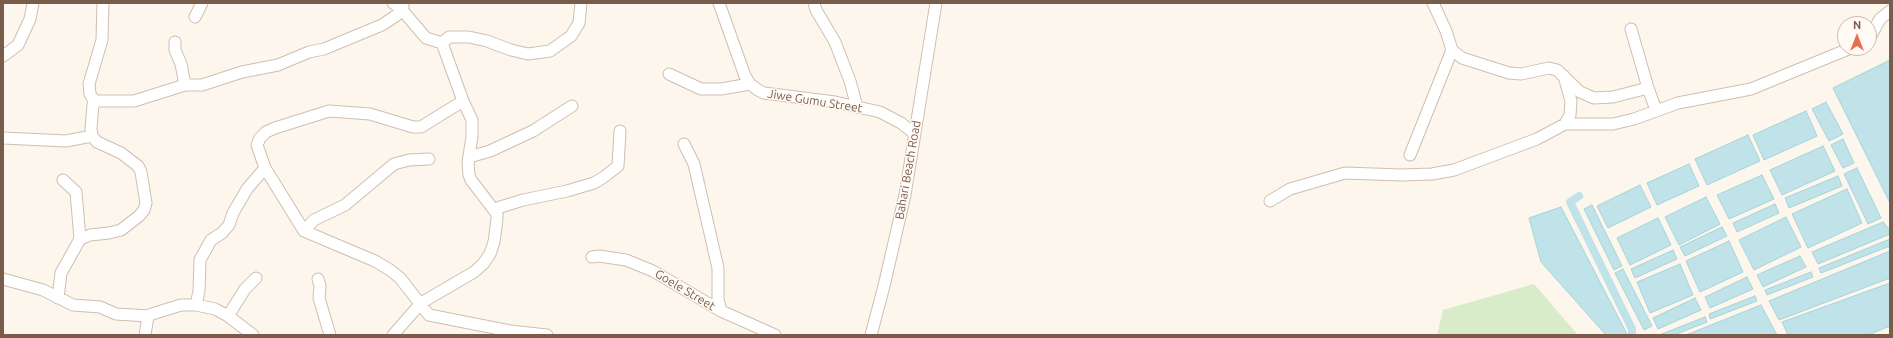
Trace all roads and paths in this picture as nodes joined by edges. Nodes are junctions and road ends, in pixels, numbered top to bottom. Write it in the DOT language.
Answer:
graph roads {
  1 [pos="33,3"];
  2 [pos="103,3"];
  3 [pos="202,3"];
  4 [pos="393,3"];
  5 [pos="581,3"];
  6 [pos="718,3"];
  7 [pos="814,3"];
  8 [pos="936,3"];
  9 [pos="1432,3"];
  10 [pos="403,7"];
  11 [pos="1890,11"];
  12 [pos="195,17"];
  13 [pos="1877,26"];
  14 [pos="1631,29"];
  15 [pos="175,42"];
  16 [pos="442,43"];
  17 [pos="1452,50"];
  18 [pos="1837,54"];
  19 [pos="3,56"];
  20 [pos="669,74"];
  21 [pos="1564,76"];
  22 [pos="750,84"];
  23 [pos="185,85"];
  24 [pos="1648,88"];
  25 [pos="95,102"];
  26 [pos="463,102"];
  27 [pos="572,106"];
  28 [pos="857,107"];
  29 [pos="1656,110"];
  30 [pos="1565,124"];
  31 [pos="620,131"];
  32 [pos="915,134"];
  33 [pos="92,136"];
  34 [pos="3,138"];
  35 [pos="684,144"];
  36 [pos="1410,155"];
  37 [pos="469,157"];
  38 [pos="429,160"];
  39 [pos="265,168"];
  40 [pos="63,180"];
  41 [pos="1270,201"];
  42 [pos="494,209"];
  43 [pos="304,231"];
  44 [pos="80,239"];
  45 [pos="592,257"];
  46 [pos="256,278"];
  47 [pos="3,279"];
  48 [pos="318,279"];
  49 [pos="58,298"];
  50 [pos="421,302"];
  51 [pos="196,305"];
  52 [pos="721,311"];
  53 [pos="148,316"];
  54 [pos="228,316"];
  55 [pos="145,335"];
  56 [pos="253,335"];
  57 [pos="330,335"];
  58 [pos="393,335"];
  59 [pos="547,335"];
  60 [pos="776,335"];
  61 [pos="871,335"];
  1 -- 19 [label="street"];
  2 -- 25 [label="street"];
  3 -- 12 [label="street"];
  4 -- 10 [label="street"];
  5 -- 16 [label="street"];
  6 -- 22 [label="street"];
  7 -- 28 [label="street"];
  8 -- 32 [label="street, Bahari Beach Road"];
  9 -- 17 [label="street"];
  10 -- 16 [label="street"];
  10 -- 23 [label="street"];
  11 -- 13 [label="street"];
  14 -- 24 [label="street"];
  15 -- 23 [label="street"];
  16 -- 26 [label="street"];
  17 -- 21 [label="street"];
  17 -- 36 [label="street"];
  18 -- 29 [label="street"];
  20 -- 22 [label="street"];
  21 -- 24 [label="street"];
  21 -- 30 [label="street"];
  22 -- 28 [label="street, Jiwe Gumu Street"];
  23 -- 25 [label="street"];
  24 -- 29 [label="street"];
  25 -- 33 [label="street"];
  26 -- 37 [label="street"];
  26 -- 39 [label="street"];
  27 -- 37 [label="street"];
  28 -- 32 [label="street, Jiwe Gumu Street"];
  29 -- 30 [label="street"];
  30 -- 41 [label="street"];
  31 -- 42 [label="street"];
  32 -- 61 [label="street, Bahari Beach Road"];
  33 -- 34 [label="street"];
  33 -- 44 [label="street"];
  35 -- 52 [label="street"];
  37 -- 42 [label="street"];
  38 -- 43 [label="street"];
  39 -- 43 [label="street"];
  39 -- 51 [label="street"];
  40 -- 44 [label="street"];
  42 -- 50 [label="street"];
  43 -- 50 [label="street"];
  44 -- 49 [label="street"];
  45 -- 52 [label="street, Goele Street"];
  46 -- 54 [label="street"];
  47 -- 49 [label="street"];
  48 -- 57 [label="street"];
  49 -- 53 [label="street"];
  50 -- 58 [label="street"];
  50 -- 59 [label="street"];
  51 -- 53 [label="street"];
  51 -- 54 [label="street"];
  52 -- 60 [label="street, Goele Street"];
  53 -- 55 [label="street"];
  54 -- 56 [label="street"];
}
